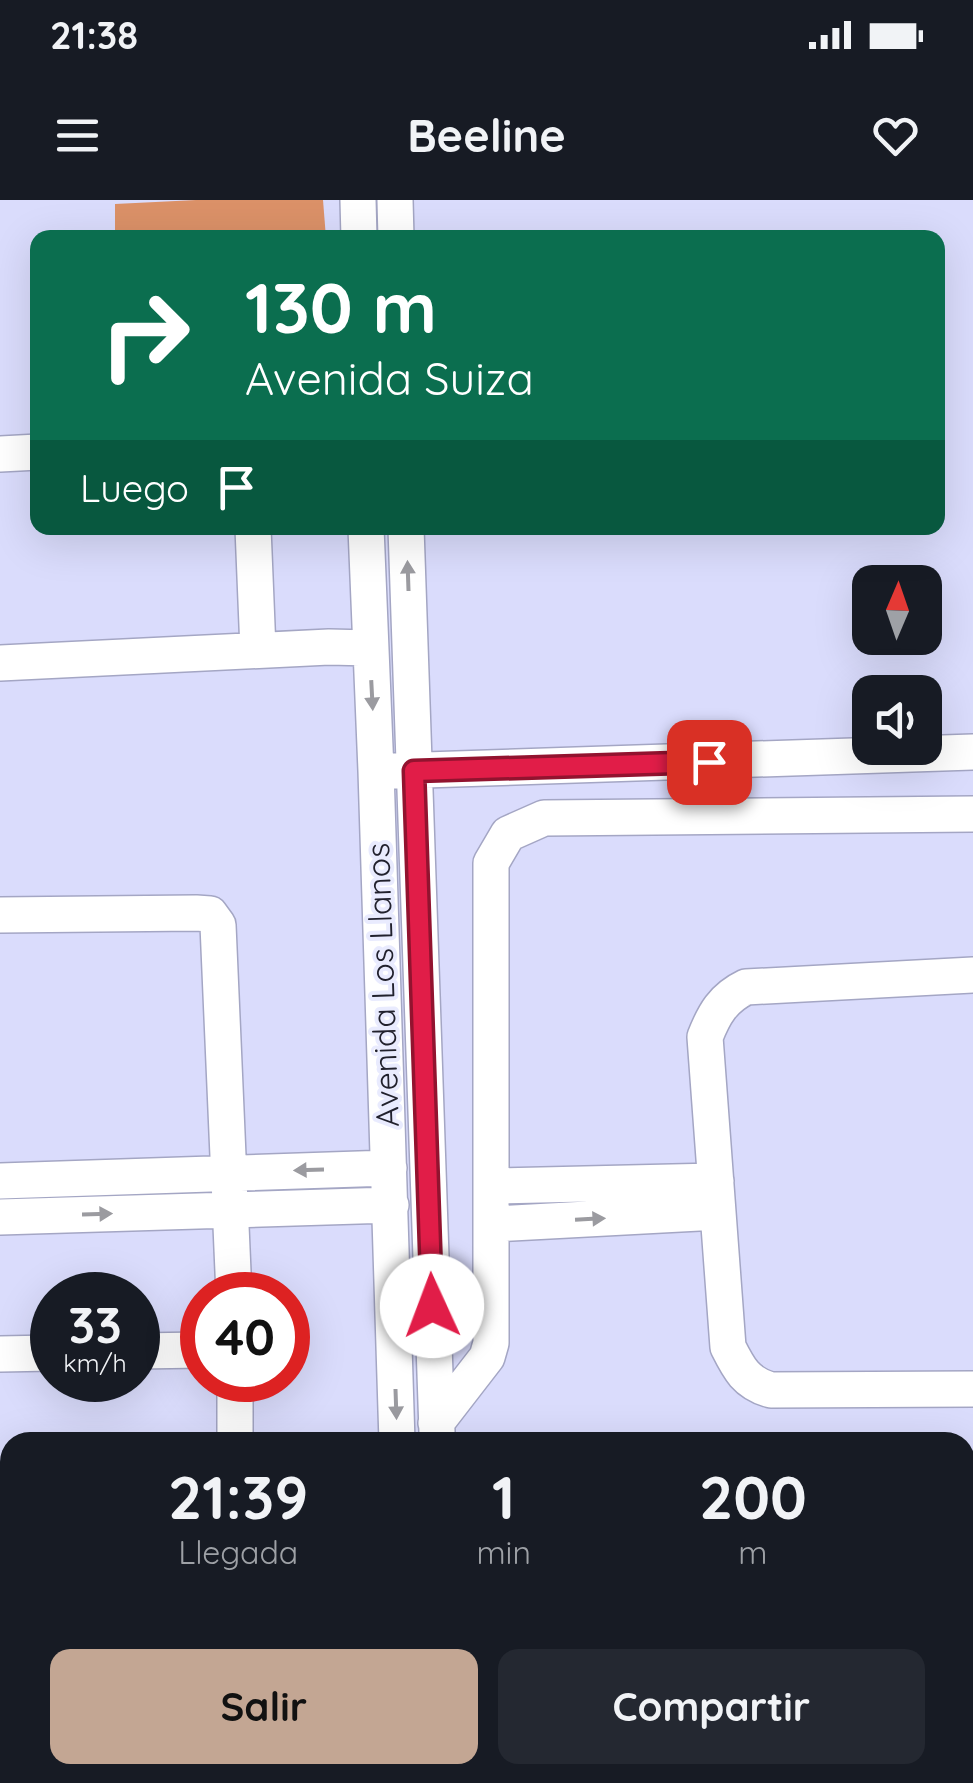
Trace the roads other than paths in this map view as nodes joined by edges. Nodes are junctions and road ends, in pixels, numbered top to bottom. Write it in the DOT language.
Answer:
graph roads {
  1 [pos="358,200"];
  2 [pos="395,200"];
  3 [pos="359,230"];
  4 [pos="396,230"];
  5 [pos="30,452"];
  6 [pos="0,454"];
  7 [pos="254,535"];
  8 [pos="366,535"];
  9 [pos="406,535"];
  10 [pos="370,648"];
  11 [pos="258,650"];
  12 [pos="0,663"];
  13 [pos="973,752"];
  14 [pos="942,753"];
  15 [pos="852,756"];
  16 [pos="857,765"];
  17 [pos="414,771"];
  18 [pos="376,772"];
  19 [pos="973,814"];
  20 [pos="860,816"];
  21 [pos="0,915"];
  22 [pos="973,975"];
  23 [pos="389,1168"];
  24 [pos="229,1173"];
  25 [pos="0,1181"];
  26 [pos="493,1186"];
  27 [pos="717,1196"];
  28 [pos="390,1205"];
  29 [pos="231,1210"];
  30 [pos="0,1217"];
  31 [pos="492,1224"];
  32 [pos="233,1272"];
  33 [pos="30,1353"];
  34 [pos="0,1354"];
  35 [pos="973,1389"];
  36 [pos="235,1402"];
  37 [pos="236,1432"];
  38 [pos="397,1432"];
  39 [pos="437,1432"];
  40 [pos="438,1432"];
  1 -- 3 [label="street"];
  2 -- 4 [label="street"];
  5 -- 6 [label="street"];
  7 -- 11 [label="street"];
  8 -- 10 [label="street, Avenida Los Llanos"];
  17 -- 9 [label="street, Avenida Los Llanos, one-way"];
  10 -- 11 [label="street"];
  10 -- 18 [label="street, Avenida Los Llanos, one-way"];
  11 -- 12 [label="street"];
  13 -- 14 [label="street"];
  15 -- 17 [label="street"];
  16 -- 20 [label="street"];
  17 -- 18 [label="street"];
  17 -- 39 [label="street, Avenida Los Llanos"];
  18 -- 23 [label="street, Avenida Los Llanos"];
  19 -- 20 [label="street"];
  20 -- 26 [label="street"];
  21 -- 24 [label="street"];
  22 -- 27 [label="street"];
  23 -- 24 [label="street, one-way"];
  23 -- 28 [label="street, Avenida Los Llanos"];
  24 -- 25 [label="street"];
  24 -- 29 [label="street"];
  26 -- 27 [label="street"];
  26 -- 31 [label="street"];
  31 -- 27 [label="street, one-way"];
  27 -- 35 [label="street"];
  28 -- 29 [label="street"];
  28 -- 38 [label="street, Avenida Los Llanos, one-way"];
  30 -- 29 [label="street, one-way"];
  29 -- 32 [label="street"];
  31 -- 40 [label="street"];
  33 -- 34 [label="street"];
  36 -- 37 [label="street"];
}
